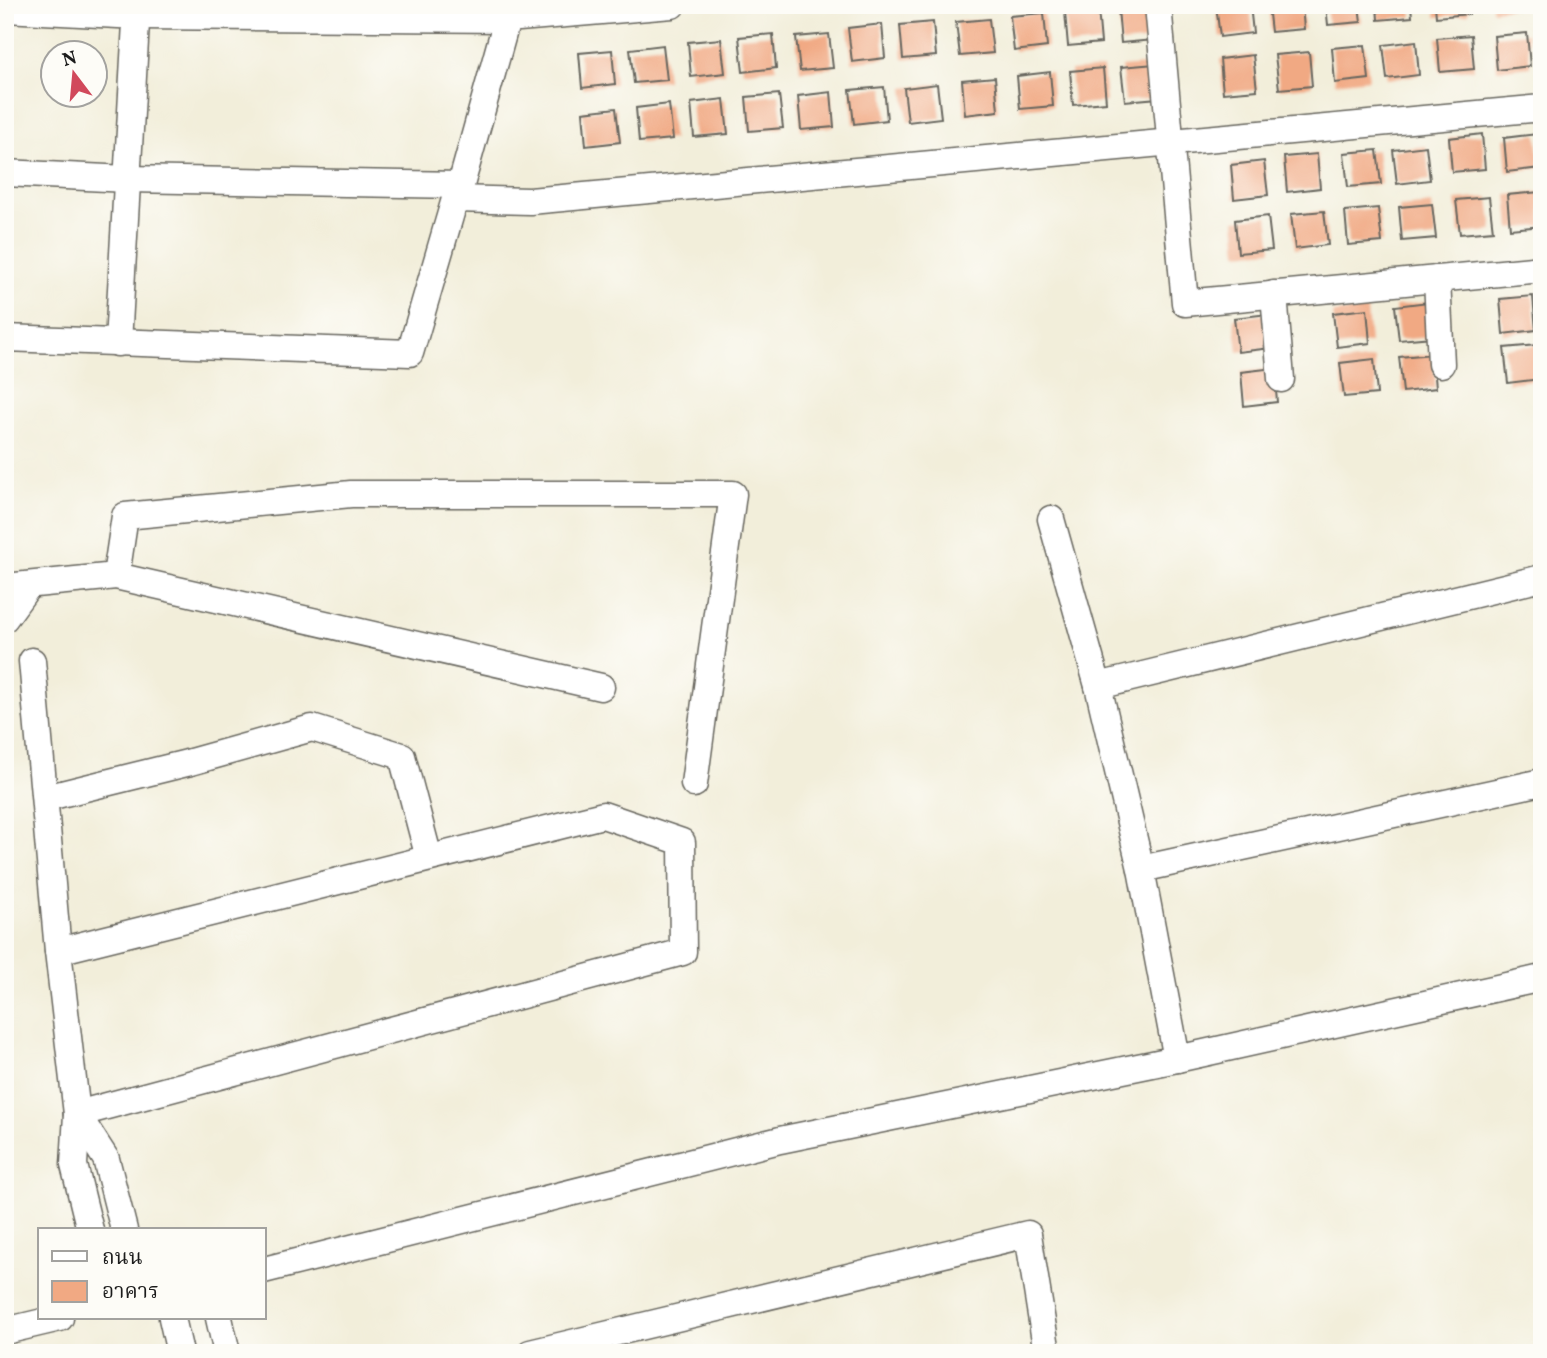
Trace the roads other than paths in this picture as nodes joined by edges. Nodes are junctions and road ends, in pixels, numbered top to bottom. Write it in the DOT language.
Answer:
graph roads {
  1 [pos="672,5"];
  2 [pos="1158,5"];
  3 [pos="5,9"];
  4 [pos="137,11"];
  5 [pos="509,12"];
  6 [pos="1542,108"];
  7 [pos="1171,142"];
  8 [pos="5,173"];
  9 [pos="127,179"];
  10 [pos="458,192"];
  11 [pos="1542,269"];
  12 [pos="1437,279"];
  13 [pos="1274,294"];
  14 [pos="5,338"];
  15 [pos="118,343"];
  16 [pos="1441,364"];
  17 [pos="1281,379"];
  18 [pos="1051,519"];
  19 [pos="116,576"];
  20 [pos="1542,578"];
  21 [pos="17,586"];
  22 [pos="5,618"];
  23 [pos="32,661"];
  24 [pos="1098,686"];
  25 [pos="601,687"];
  26 [pos="1542,782"];
  27 [pos="694,784"];
  28 [pos="45,799"];
  29 [pos="429,858"];
  30 [pos="1141,869"];
  31 [pos="58,951"];
  32 [pos="1542,978"];
  33 [pos="1177,1059"];
  34 [pos="76,1114"];
  35 [pos="90,1228"];
  36 [pos="123,1228"];
  37 [pos="266,1269"];
  38 [pos="52,1320"];
  39 [pos="172,1320"];
  40 [pos="220,1320"];
  41 [pos="5,1331"];
  42 [pos="180,1353"];
  43 [pos="228,1353"];
  44 [pos="530,1353"];
  45 [pos="1046,1353"];
  1 -- 5 [label="street"];
  2 -- 7 [label="street"];
  3 -- 4 [label="street"];
  4 -- 5 [label="street"];
  4 -- 9 [label="street"];
  5 -- 10 [label="street"];
  6 -- 7 [label="street"];
  7 -- 10 [label="street"];
  7 -- 13 [label="street"];
  8 -- 9 [label="street"];
  9 -- 10 [label="street"];
  9 -- 15 [label="street"];
  10 -- 15 [label="street"];
  11 -- 12 [label="street"];
  12 -- 13 [label="street"];
  12 -- 16 [label="street"];
  13 -- 17 [label="street"];
  14 -- 15 [label="street"];
  18 -- 24 [label="street"];
  19 -- 21 [label="street"];
  19 -- 25 [label="street"];
  19 -- 27 [label="street"];
  20 -- 24 [label="street"];
  21 -- 22 [label="street"];
  23 -- 28 [label="street"];
  24 -- 30 [label="street"];
  26 -- 30 [label="street"];
  28 -- 29 [label="street"];
  28 -- 31 [label="street"];
  29 -- 31 [label="street"];
  29 -- 34 [label="street"];
  30 -- 33 [label="street"];
  31 -- 34 [label="street"];
  32 -- 33 [label="street"];
  33 -- 37 [label="street"];
  34 -- 35 [label="street"];
  34 -- 36 [label="street"];
  38 -- 41 [label="street"];
  39 -- 42 [label="street"];
  40 -- 43 [label="street"];
  44 -- 45 [label="street"];
}
